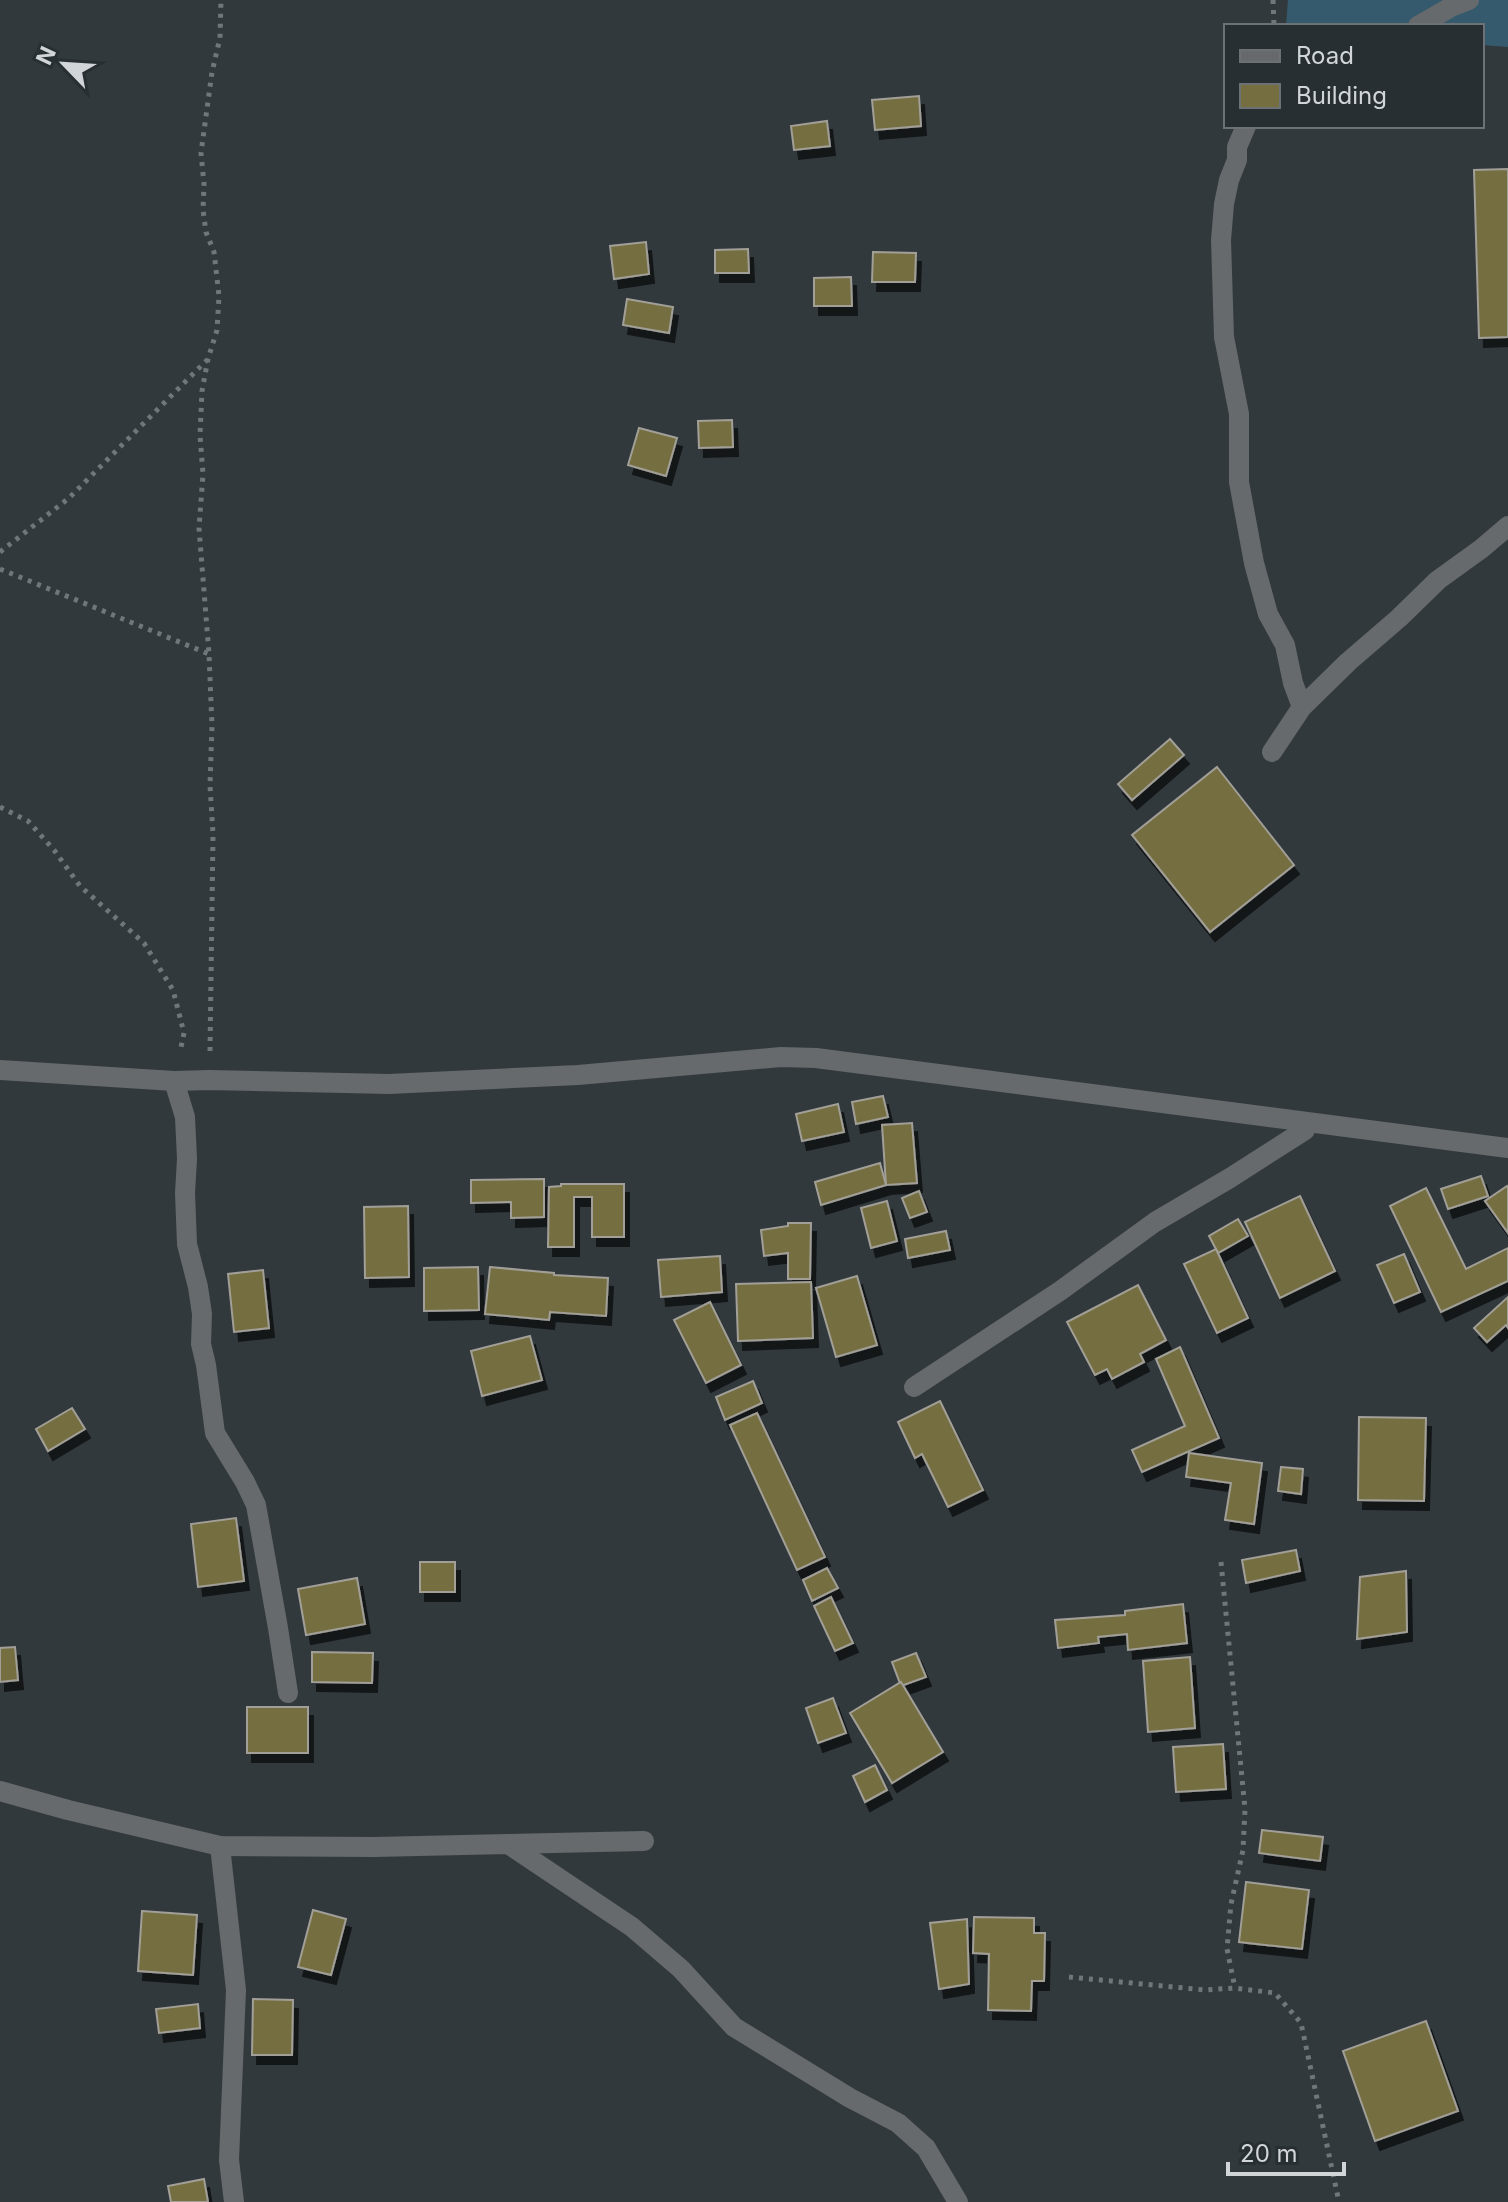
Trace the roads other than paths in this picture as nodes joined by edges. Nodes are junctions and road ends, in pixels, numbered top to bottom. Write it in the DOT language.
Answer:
graph roads {
  1 [pos="1469,0"];
  2 [pos="1421,24"];
  3 [pos="1245,128"];
  4 [pos="1508,526"];
  5 [pos="1302,707"];
  6 [pos="1272,752"];
  7 [pos="0,1070"];
  8 [pos="174,1081"];
  9 [pos="1307,1123"];
  10 [pos="1508,1148"];
  11 [pos="914,1387"];
  12 [pos="288,1693"];
  13 [pos="0,1791"];
  14 [pos="644,1841"];
  15 [pos="508,1844"];
  16 [pos="220,1846"];
  17 [pos="234,2202"];
  18 [pos="958,2202"];
  1 -- 2 [label="street"];
  3 -- 5 [label="street"];
  4 -- 5 [label="street"];
  5 -- 6 [label="street"];
  7 -- 8 [label="street"];
  8 -- 9 [label="street"];
  8 -- 12 [label="street"];
  9 -- 10 [label="street"];
  9 -- 11 [label="street"];
  13 -- 16 [label="street"];
  14 -- 15 [label="street"];
  15 -- 16 [label="street"];
  15 -- 18 [label="street"];
  16 -- 17 [label="street"];
}
